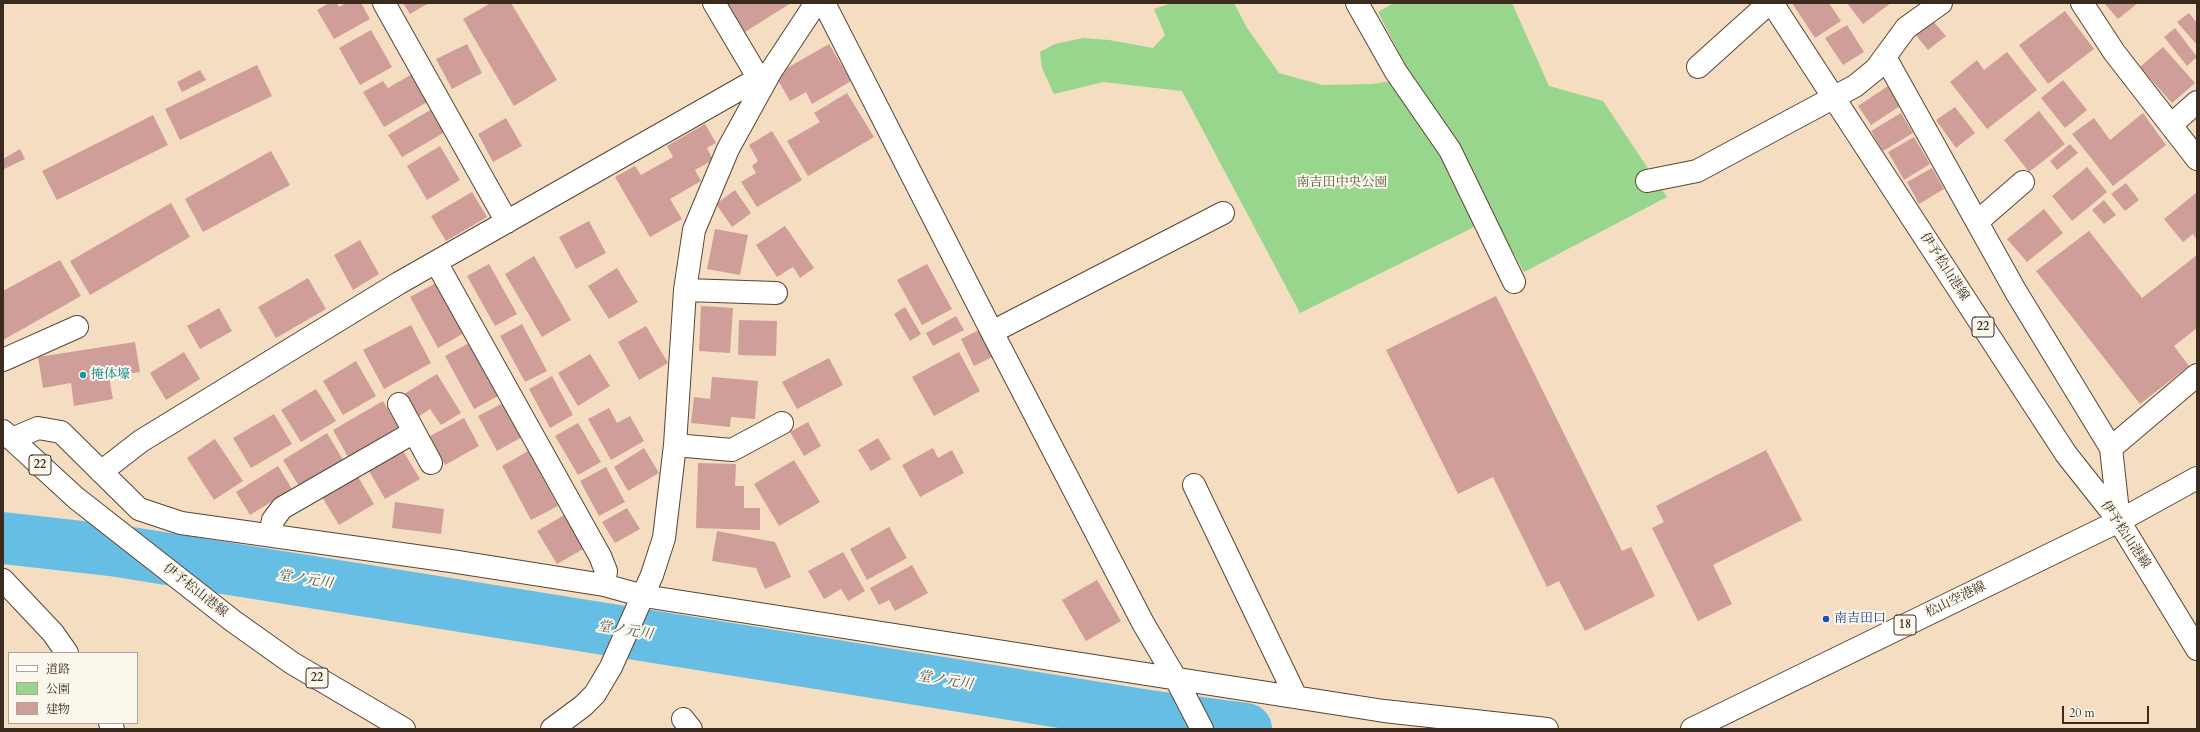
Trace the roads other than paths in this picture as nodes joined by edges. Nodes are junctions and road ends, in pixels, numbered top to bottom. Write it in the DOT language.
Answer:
graph roads {
  1 [pos="384,3"];
  2 [pos="714,3"];
  3 [pos="816,3"];
  4 [pos="824,3"];
  5 [pos="1357,3"];
  6 [pos="1769,3"];
  7 [pos="1772,3"];
  8 [pos="1941,3"];
  9 [pos="2082,3"];
  10 [pos="1884,57"];
  11 [pos="1698,67"];
  12 [pos="765,75"];
  13 [pos="1834,99"];
  14 [pos="2197,102"];
  15 [pos="2171,125"];
  16 [pos="2197,159"];
  17 [pos="1648,181"];
  18 [pos="2024,182"];
  19 [pos="1222,213"];
  20 [pos="507,222"];
  21 [pos="1977,222"];
  22 [pos="436,262"];
  23 [pos="1514,282"];
  24 [pos="685,290"];
  25 [pos="776,293"];
  26 [pos="77,327"];
  27 [pos="992,332"];
  28 [pos="3,360"];
  29 [pos="2197,375"];
  30 [pos="399,404"];
  31 [pos="782,423"];
  32 [pos="414,432"];
  33 [pos="8,435"];
  34 [pos="675,445"];
  35 [pos="2110,448"];
  36 [pos="431,463"];
  37 [pos="101,472"];
  38 [pos="2197,478"];
  39 [pos="1194,485"];
  40 [pos="2119,521"];
  41 [pos="270,535"];
  42 [pos="604,585"];
  43 [pos="6,586"];
  44 [pos="642,600"];
  45 [pos="2197,649"];
  46 [pos="66,652"];
  47 [pos="1180,686"];
  48 [pos="1296,698"];
  49 [pos="404,729"];
  50 [pos="552,729"];
  51 [pos="1202,729"];
  52 [pos="1547,729"];
  53 [pos="1692,729"];
  1 -- 20 [label="street"];
  2 -- 12 [label="street"];
  3 -- 12 [label="street"];
  4 -- 27 [label="street"];
  5 -- 23 [label="street"];
  6 -- 11 [label="street"];
  7 -- 13 [label="street, 伊予松山港線 / 22"];
  8 -- 10 [label="street"];
  9 -- 15 [label="street"];
  10 -- 13 [label="street"];
  10 -- 21 [label="street"];
  12 -- 20 [label="street"];
  12 -- 24 [label="street"];
  13 -- 17 [label="street"];
  13 -- 40 [label="street, 伊予松山港線 / 22"];
  14 -- 15 [label="street"];
  15 -- 16 [label="street"];
  18 -- 21 [label="street"];
  19 -- 27 [label="street"];
  20 -- 22 [label="street"];
  21 -- 35 [label="street"];
  22 -- 37 [label="street"];
  22 -- 42 [label="street"];
  24 -- 25 [label="street"];
  24 -- 34 [label="street"];
  26 -- 28 [label="street"];
  27 -- 47 [label="street"];
  29 -- 35 [label="street"];
  30 -- 32 [label="street"];
  31 -- 34 [label="street"];
  32 -- 36 [label="street"];
  32 -- 41 [label="street"];
  33 -- 37 [label="street"];
  33 -- 49 [label="street, 伊予松山港線 / 22"];
  34 -- 44 [label="street"];
  35 -- 40 [label="street"];
  37 -- 41 [label="street"];
  38 -- 40 [label="street, 松山空港線 / 18"];
  39 -- 48 [label="street"];
  40 -- 45 [label="street, 伊予松山港線 / 22"];
  40 -- 53 [label="street, 松山空港線 / 18"];
  41 -- 42 [label="street"];
  42 -- 44 [label="street"];
  43 -- 46 [label="street"];
  44 -- 47 [label="street"];
  44 -- 50 [label="street"];
  47 -- 48 [label="street"];
  47 -- 51 [label="street"];
  48 -- 52 [label="street"];
}
